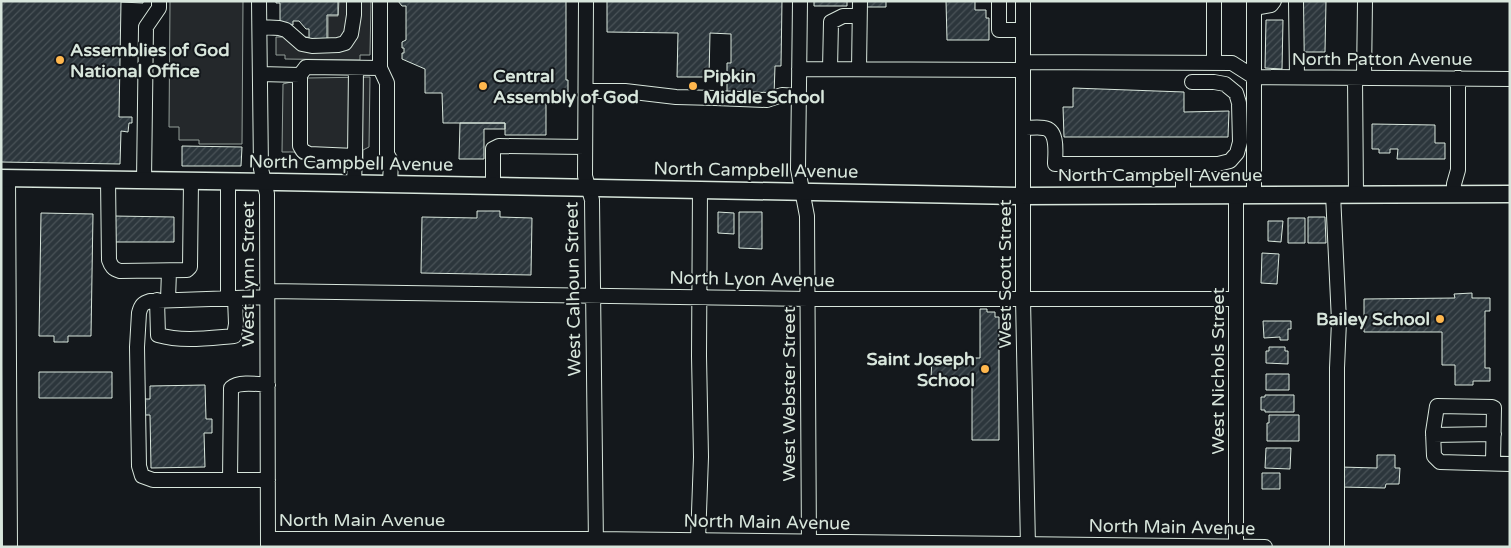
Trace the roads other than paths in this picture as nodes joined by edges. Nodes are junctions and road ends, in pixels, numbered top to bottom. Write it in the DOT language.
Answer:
graph roads {
  1 [pos="159,1"];
  2 [pos="259,1"];
  3 [pos="354,1"];
  4 [pos="380,1"];
  5 [pos="586,1"];
  6 [pos="800,1"];
  7 [pos="860,1"];
  8 [pos="999,1"];
  9 [pos="1023,1"];
  10 [pos="1214,1"];
  11 [pos="1274,1"];
  12 [pos="1296,1"];
  13 [pos="1365,1"];
  14 [pos="1254,5"];
  15 [pos="859,16"];
  16 [pos="260,27"];
  17 [pos="1023,30"];
  18 [pos="1214,63"];
  19 [pos="1023,66"];
  20 [pos="356,68"];
  21 [pos="380,68"];
  22 [pos="799,69"];
  23 [pos="830,69"];
  24 [pos="859,69"];
  25 [pos="260,74"];
  26 [pos="300,75"];
  27 [pos="1254,77"];
  28 [pos="1297,77"];
  29 [pos="1359,78"];
  30 [pos="1458,78"];
  31 [pos="1510,79"];
  32 [pos="1192,82"];
  33 [pos="586,91"];
  34 [pos="799,96"];
  35 [pos="1023,128"];
  36 [pos="585,147"];
  37 [pos="355,156"];
  38 [pos="1183,164"];
  39 [pos="4,178"];
  40 [pos="108,180"];
  41 [pos="144,180"];
  42 [pos="191,180"];
  43 [pos="228,181"];
  44 [pos="264,181"];
  45 [pos="354,183"];
  46 [pos="390,184"];
  47 [pos="493,185"];
  48 [pos="588,187"];
  49 [pos="700,189"];
  50 [pos="802,191"];
  51 [pos="1254,194"];
  52 [pos="1333,194"];
  53 [pos="1356,194"];
  54 [pos="1454,194"];
  55 [pos="1510,194"];
  56 [pos="1183,195"];
  57 [pos="1236,195"];
  58 [pos="1022,196"];
  59 [pos="169,271"];
  60 [pos="267,294"];
  61 [pos="592,295"];
  62 [pos="700,297"];
  63 [pos="231,298"];
  64 [pos="808,299"];
  65 [pos="1023,299"];
  66 [pos="1236,299"];
  67 [pos="163,300"];
  68 [pos="268,385"];
  69 [pos="1494,434"];
  70 [pos="1433,435"];
  71 [pos="1493,462"];
  72 [pos="1510,464"];
  73 [pos="230,480"];
  74 [pos="268,480"];
  75 [pos="698,540"];
  76 [pos="268,543"];
  77 [pos="596,543"];
  78 [pos="809,544"];
  79 [pos="1028,545"];
  80 [pos="1236,546"];
  81 [pos="10,547"];
  82 [pos="1266,547"];
  83 [pos="1336,547"];
  1 -- 41 [label="street"];
  2 -- 16 [label="street, West Lynn Street"];
  3 -- 16 [label="street"];
  4 -- 21 [label="street"];
  5 -- 33 [label="street, West Calhoun Street"];
  6 -- 22 [label="street, West Webster Street"];
  7 -- 15 [label="street"];
  8 -- 17 [label="street"];
  9 -- 17 [label="street, West Scott Street"];
  10 -- 18 [label="street"];
  11 -- 14 [label="street"];
  12 -- 28 [label="street"];
  13 -- 29 [label="street"];
  14 -- 27 [label="street"];
  15 -- 23 [label="street"];
  15 -- 24 [label="street"];
  16 -- 25 [label="street, West Lynn Street"];
  17 -- 19 [label="street, West Scott Street"];
  18 -- 19 [label="street"];
  18 -- 27 [label="street"];
  19 -- 24 [label="street"];
  19 -- 35 [label="street, West Scott Street"];
  20 -- 21 [label="street"];
  20 -- 26 [label="street"];
  20 -- 37 [label="street"];
  21 -- 46 [label="street"];
  22 -- 23 [label="street"];
  22 -- 34 [label="street, West Webster Street"];
  23 -- 24 [label="street"];
  25 -- 26 [label="street"];
  25 -- 44 [label="street, West Lynn Street"];
  26 -- 37 [label="street"];
  27 -- 28 [label="street, North Patton Avenue"];
  27 -- 51 [label="street"];
  28 -- 29 [label="street, North Patton Avenue"];
  29 -- 30 [label="street, North Patton Avenue"];
  29 -- 53 [label="street"];
  30 -- 31 [label="street, North Patton Avenue"];
  30 -- 54 [label="street"];
  32 -- 38 [label="street"];
  33 -- 34 [label="street"];
  33 -- 36 [label="street, West Calhoun Street"];
  34 -- 50 [label="street, West Webster Street"];
  35 -- 38 [label="street"];
  35 -- 58 [label="street, West Scott Street"];
  36 -- 47 [label="street"];
  36 -- 48 [label="street, West Calhoun Street"];
  37 -- 45 [label="street"];
  38 -- 56 [label="street"];
  39 -- 40 [label="main road, North Campbell Avenue"];
  39 -- 81 [label="street"];
  40 -- 41 [label="main road, North Campbell Avenue"];
  40 -- 59 [label="street"];
  41 -- 42 [label="main road, North Campbell Avenue"];
  42 -- 43 [label="main road, North Campbell Avenue"];
  42 -- 59 [label="street"];
  43 -- 44 [label="main road, North Campbell Avenue"];
  43 -- 63 [label="street"];
  44 -- 45 [label="main road, North Campbell Avenue"];
  44 -- 60 [label="street, West Lynn Street"];
  45 -- 46 [label="main road, North Campbell Avenue"];
  46 -- 47 [label="main road, North Campbell Avenue"];
  47 -- 48 [label="main road, North Campbell Avenue"];
  48 -- 49 [label="main road, North Campbell Avenue"];
  48 -- 61 [label="street, West Calhoun Street"];
  49 -- 50 [label="main road, North Campbell Avenue"];
  49 -- 62 [label="street"];
  50 -- 58 [label="main road, North Campbell Avenue"];
  50 -- 64 [label="street, West Webster Street"];
  51 -- 52 [label="main road, North Campbell Avenue"];
  51 -- 57 [label="main road, North Campbell Avenue"];
  52 -- 53 [label="main road, North Campbell Avenue"];
  52 -- 83 [label="street"];
  53 -- 54 [label="main road, North Campbell Avenue"];
  54 -- 55 [label="main road, North Campbell Avenue"];
  56 -- 57 [label="main road, North Campbell Avenue"];
  56 -- 58 [label="main road, North Campbell Avenue"];
  57 -- 66 [label="street, West Nichols Street"];
  58 -- 65 [label="street, West Scott Street"];
  59 -- 67 [label="street"];
  60 -- 61 [label="street, North Lyon Avenue"];
  60 -- 63 [label="street, North Lyon Avenue"];
  60 -- 68 [label="street, West Lynn Street"];
  61 -- 62 [label="street, North Lyon Avenue"];
  61 -- 77 [label="street, West Calhoun Street"];
  62 -- 64 [label="street, North Lyon Avenue"];
  62 -- 75 [label="street"];
  63 -- 67 [label="street, North Lyon Avenue"];
  63 -- 67 [label="street"];
  64 -- 65 [label="street, North Lyon Avenue"];
  64 -- 78 [label="street, West Webster Street"];
  65 -- 66 [label="street, North Lyon Avenue"];
  65 -- 79 [label="street, West Scott Street"];
  66 -- 80 [label="street, West Nichols Street"];
  67 -- 73 [label="street"];
  68 -- 73 [label="street"];
  68 -- 74 [label="street, West Lynn Street"];
  69 -- 70 [label="street"];
  69 -- 70 [label="street"];
  69 -- 71 [label="street"];
  70 -- 71 [label="street"];
  71 -- 72 [label="street"];
  73 -- 74 [label="street"];
  74 -- 76 [label="street, West Lynn Street"];
  75 -- 77 [label="street, North Main Avenue"];
  75 -- 78 [label="street, North Main Avenue"];
  76 -- 77 [label="street, North Main Avenue"];
  78 -- 79 [label="street, North Main Avenue"];
  79 -- 80 [label="street, North Main Avenue"];
  80 -- 82 [label="street, North Main Avenue"];
}
